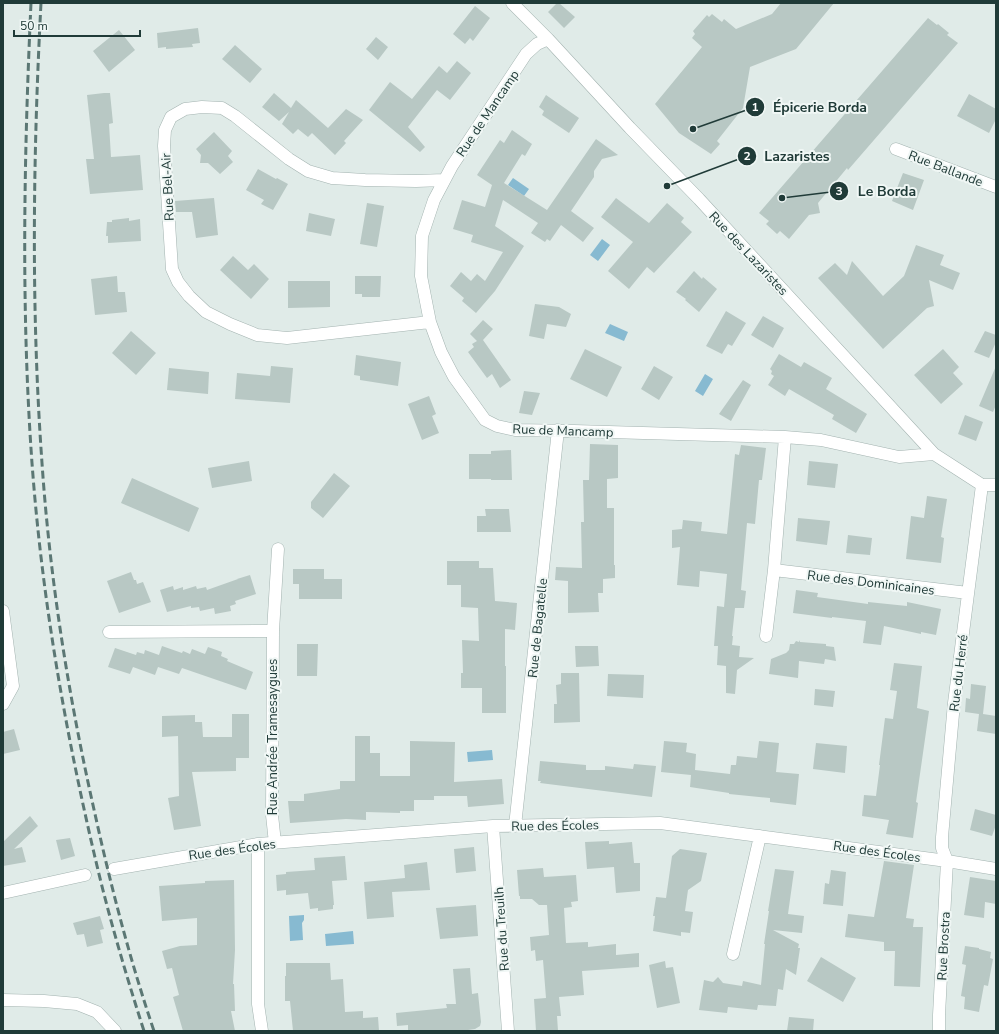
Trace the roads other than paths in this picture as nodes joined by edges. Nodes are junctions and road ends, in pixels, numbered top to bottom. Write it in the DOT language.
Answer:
graph roads {
  1 [pos="512,3"];
  2 [pos="548,39"];
  3 [pos="896,149"];
  4 [pos="444,180"];
  5 [pos="996,187"];
  6 [pos="430,322"];
  7 [pos="558,430"];
  8 [pos="785,437"];
  9 [pos="934,454"];
  10 [pos="982,485"];
  11 [pos="996,485"];
  12 [pos="278,549"];
  13 [pos="774,570"];
  14 [pos="968,593"];
  15 [pos="3,611"];
  16 [pos="273,631"];
  17 [pos="109,632"];
  18 [pos="766,636"];
  19 [pos="3,704"];
  20 [pos="493,826"];
  21 [pos="515,826"];
  22 [pos="760,836"];
  23 [pos="275,843"];
  24 [pos="258,844"];
  25 [pos="947,861"];
  26 [pos="114,869"];
  27 [pos="996,869"];
  28 [pos="85,875"];
  29 [pos="3,893"];
  30 [pos="733,954"];
  31 [pos="3,1000"];
  32 [pos="115,1031"];
  33 [pos="262,1031"];
  34 [pos="508,1031"];
  35 [pos="939,1031"];
  1 -- 2 [label="street, Rue des Lazaristes"];
  2 -- 4 [label="street, Rue de Mancamp"];
  2 -- 9 [label="street, Rue des Lazaristes"];
  3 -- 5 [label="street, Rue Ballande"];
  4 -- 6 [label="street, Rue de Mancamp"];
  4 -- 6 [label="street, Rue Bel-Air"];
  6 -- 7 [label="street, Rue de Mancamp"];
  7 -- 8 [label="street, Rue de Mancamp"];
  7 -- 21 [label="street, Rue de Bagatelle"];
  8 -- 9 [label="street, Rue de Mancamp"];
  8 -- 13 [label="street"];
  9 -- 10 [label="street, Rue des Lazaristes"];
  10 -- 11 [label="street"];
  10 -- 14 [label="street, Rue du Herré"];
  12 -- 16 [label="street, Rue Andrée Tramesaygues"];
  13 -- 14 [label="street, Rue des Dominicaines"];
  13 -- 18 [label="street"];
  14 -- 25 [label="street, Rue du Herré"];
  15 -- 19 [label="street"];
  16 -- 17 [label="street"];
  16 -- 23 [label="street, Rue Andrée Tramesaygues"];
  20 -- 21 [label="street, Rue des Écoles"];
  20 -- 23 [label="street, Rue des Écoles"];
  20 -- 34 [label="street, Rue du Treuilh"];
  21 -- 22 [label="street, Rue des Écoles"];
  22 -- 25 [label="street, Rue des Écoles"];
  22 -- 30 [label="street"];
  23 -- 24 [label="street, Rue des Écoles"];
  24 -- 26 [label="street, Rue des Écoles"];
  24 -- 33 [label="street"];
  25 -- 27 [label="street, Rue des Écoles"];
  25 -- 35 [label="street, Rue Brostra"];
  28 -- 29 [label="street"];
  31 -- 32 [label="street"];
}
